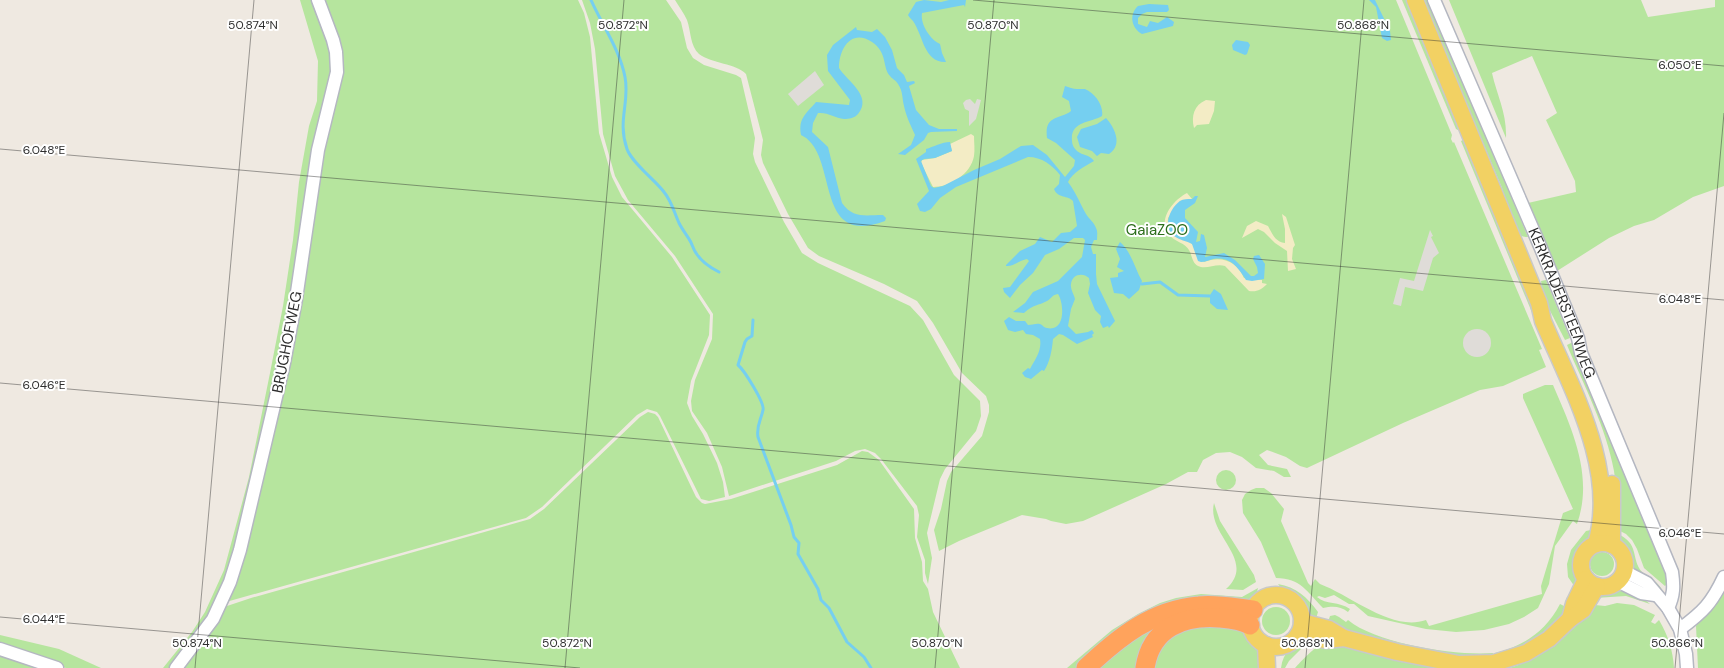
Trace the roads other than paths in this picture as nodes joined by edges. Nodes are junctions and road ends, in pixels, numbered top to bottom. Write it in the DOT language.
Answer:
graph roads {
  1 [pos="318,0"];
  2 [pos="1416,0"];
  3 [pos="1434,0"];
  4 [pos="1539,303"];
  5 [pos="1596,544"];
  6 [pos="1612,545"];
  7 [pos="1620,576"];
  8 [pos="1724,577"];
  9 [pos="1591,582"];
  10 [pos="1671,603"];
  11 [pos="1252,617"];
  12 [pos="1300,628"];
  13 [pos="1680,629"];
  14 [pos="1273,646"];
  15 [pos="0,649"];
  16 [pos="57,668"];
  17 [pos="176,668"];
  18 [pos="1086,668"];
  19 [pos="1145,668"];
  20 [pos="1267,668"];
  21 [pos="1278,668"];
  22 [pos="1687,668"];
  1 -- 17 [label="street, BRUGHOFWEG"];
  2 -- 4 [label="main road, KERKRADERSTEENWEG"];
  3 -- 10 [label="street, KERKRADERSTEENWEG"];
  4 -- 5 [label="main road, KERKRADERSTEENWEG"];
  4 -- 6 [label="main road, KERKRADERSTEENWEG"];
  5 -- 6 [label="main road"];
  5 -- 9 [label="main road"];
  6 -- 7 [label="main road"];
  7 -- 9 [label="main road"];
  7 -- 10 [label="street"];
  8 -- 13 [label="street"];
  9 -- 12 [label="main road"];
  10 -- 13 [label="street"];
  11 -- 12 [label="main road"];
  11 -- 14 [label="main road"];
  11 -- 18 [label="highway"];
  11 -- 19 [label="highway"];
  12 -- 14 [label="main road"];
  13 -- 22 [label="street"];
  14 -- 20 [label="main road"];
  14 -- 21 [label="main road"];
  15 -- 16 [label="street"];
}
